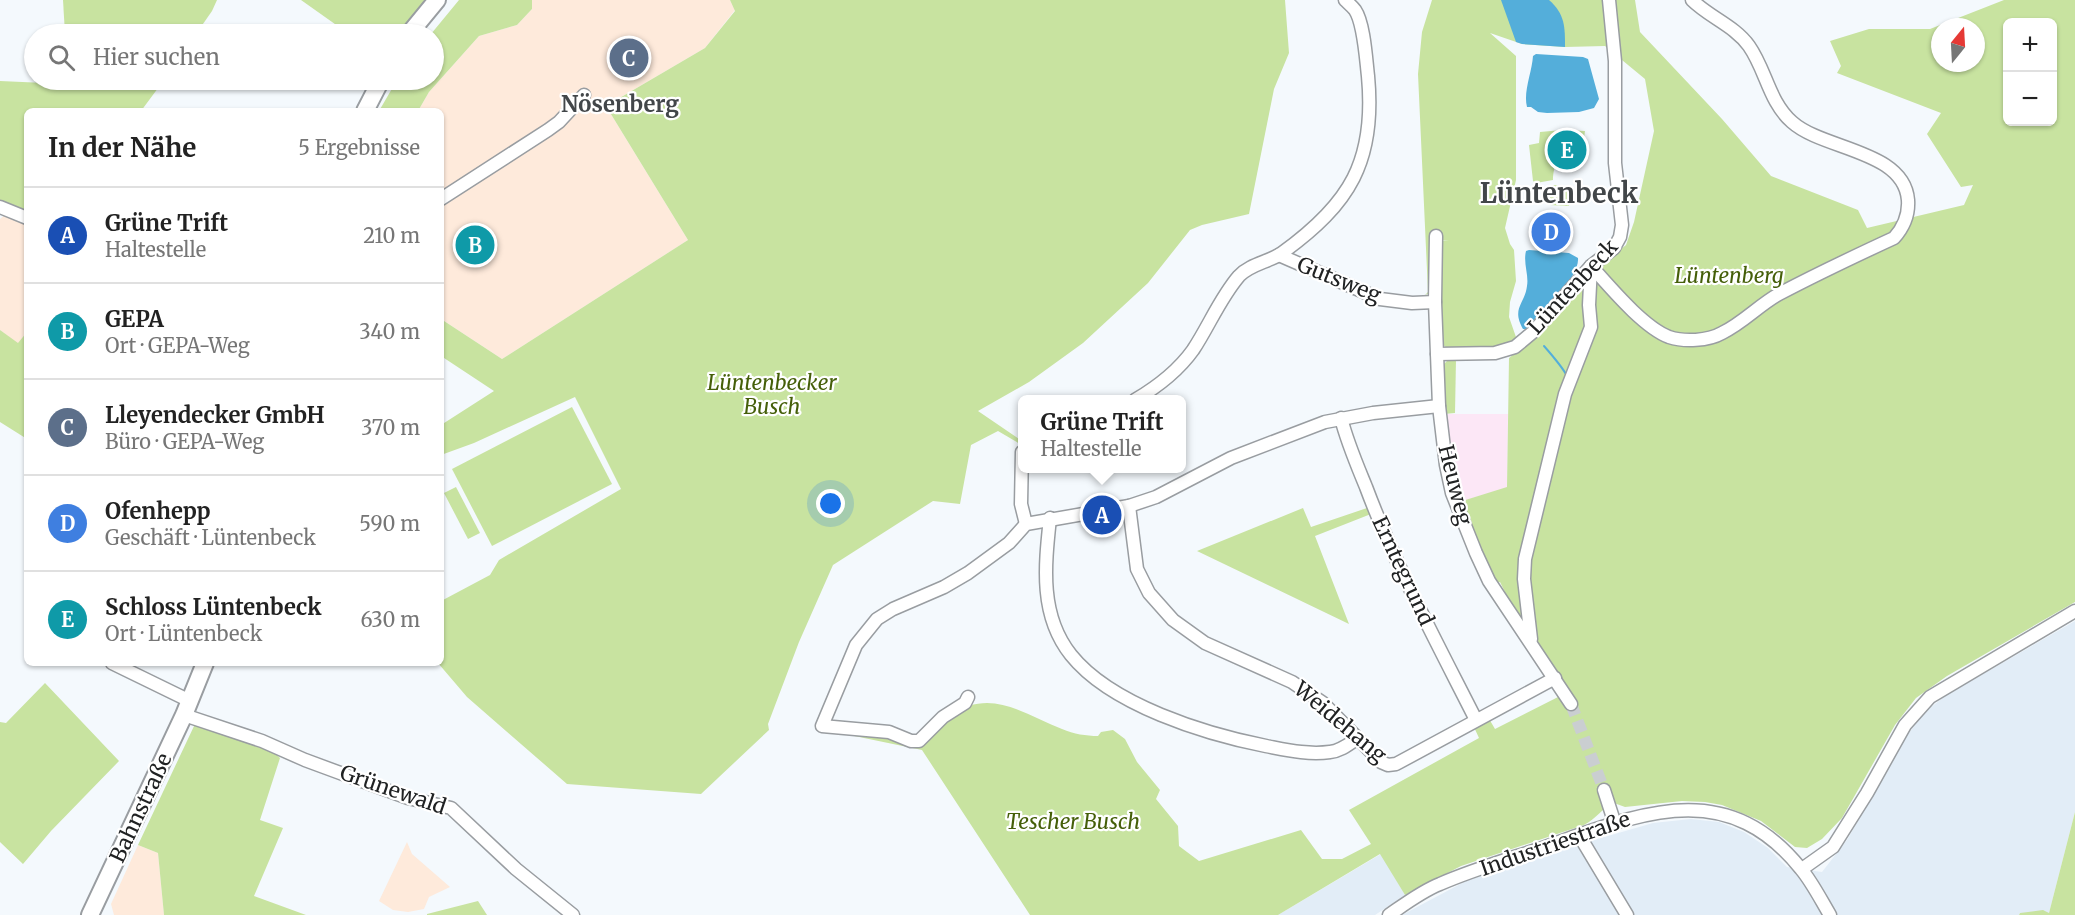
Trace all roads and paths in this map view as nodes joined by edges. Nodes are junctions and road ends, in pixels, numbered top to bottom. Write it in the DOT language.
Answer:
graph roads {
  1 [pos="437,0"];
  2 [pos="1345,0"];
  3 [pos="1608,0"];
  4 [pos="1692,0"];
  5 [pos="417,24"];
  6 [pos="376,90"];
  7 [pos="584,95"];
  8 [pos="367,108"];
  9 [pos="444,198"];
  10 [pos="0,207"];
  11 [pos="24,217"];
  12 [pos="1436,236"];
  13 [pos="1280,255"];
  14 [pos="1591,267"];
  15 [pos="1435,302"];
  16 [pos="1437,354"];
  17 [pos="1142,395"];
  18 [pos="1439,406"];
  19 [pos="1341,418"];
  20 [pos="1022,473"];
  21 [pos="1129,506"];
  22 [pos="1050,518"];
  23 [pos="1026,524"];
  24 [pos="2075,611"];
  25 [pos="1531,642"];
  26 [pos="117,666"];
  27 [pos="204,666"];
  28 [pos="1555,678"];
  29 [pos="968,697"];
  30 [pos="1571,704"];
  31 [pos="187,708"];
  32 [pos="1476,720"];
  33 [pos="1358,738"];
  34 [pos="1604,790"];
  35 [pos="1614,821"];
  36 [pos="1579,835"];
  37 [pos="1802,869"];
  38 [pos="90,915"];
  39 [pos="573,915"];
  40 [pos="1389,915"];
  41 [pos="1627,915"];
  42 [pos="1830,915"];
  1 -- 5 [label="main road"];
  2 -- 13 [label="street"];
  3 -- 14 [label="street, Lüntenbeck"];
  4 -- 14 [label="street"];
  6 -- 8 [label="main road"];
  7 -- 9 [label="street"];
  10 -- 11 [label="street"];
  12 -- 15 [label="street, Heuweg"];
  13 -- 15 [label="street, Gutsweg"];
  13 -- 17 [label="street"];
  14 -- 16 [label="street, Lüntenbeck"];
  14 -- 25 [label="street"];
  15 -- 16 [label="street, Heuweg"];
  16 -- 18 [label="street, Heuweg"];
  18 -- 19 [label="street"];
  18 -- 25 [label="street, Heuweg"];
  19 -- 21 [label="street"];
  19 -- 32 [label="street, Erntegrund"];
  20 -- 23 [label="street"];
  21 -- 22 [label="street"];
  21 -- 33 [label="street, Weidehang"];
  22 -- 23 [label="street"];
  22 -- 33 [label="street"];
  23 -- 29 [label="street"];
  24 -- 37 [label="street"];
  25 -- 28 [label="street, Heuweg"];
  26 -- 31 [label="street"];
  27 -- 31 [label="main road, Bahnstraße"];
  28 -- 30 [label="street, Heuweg"];
  28 -- 32 [label="street, Weidehang"];
  31 -- 38 [label="main road, Bahnstraße"];
  31 -- 39 [label="street, Grünewald"];
  32 -- 33 [label="street, Weidehang"];
  34 -- 35 [label="street"];
  35 -- 36 [label="street, Industriestraße"];
  35 -- 37 [label="street, Industriestraße"];
  36 -- 40 [label="street, Industriestraße"];
  36 -- 41 [label="street"];
  37 -- 42 [label="street, Industriestraße"];
}
